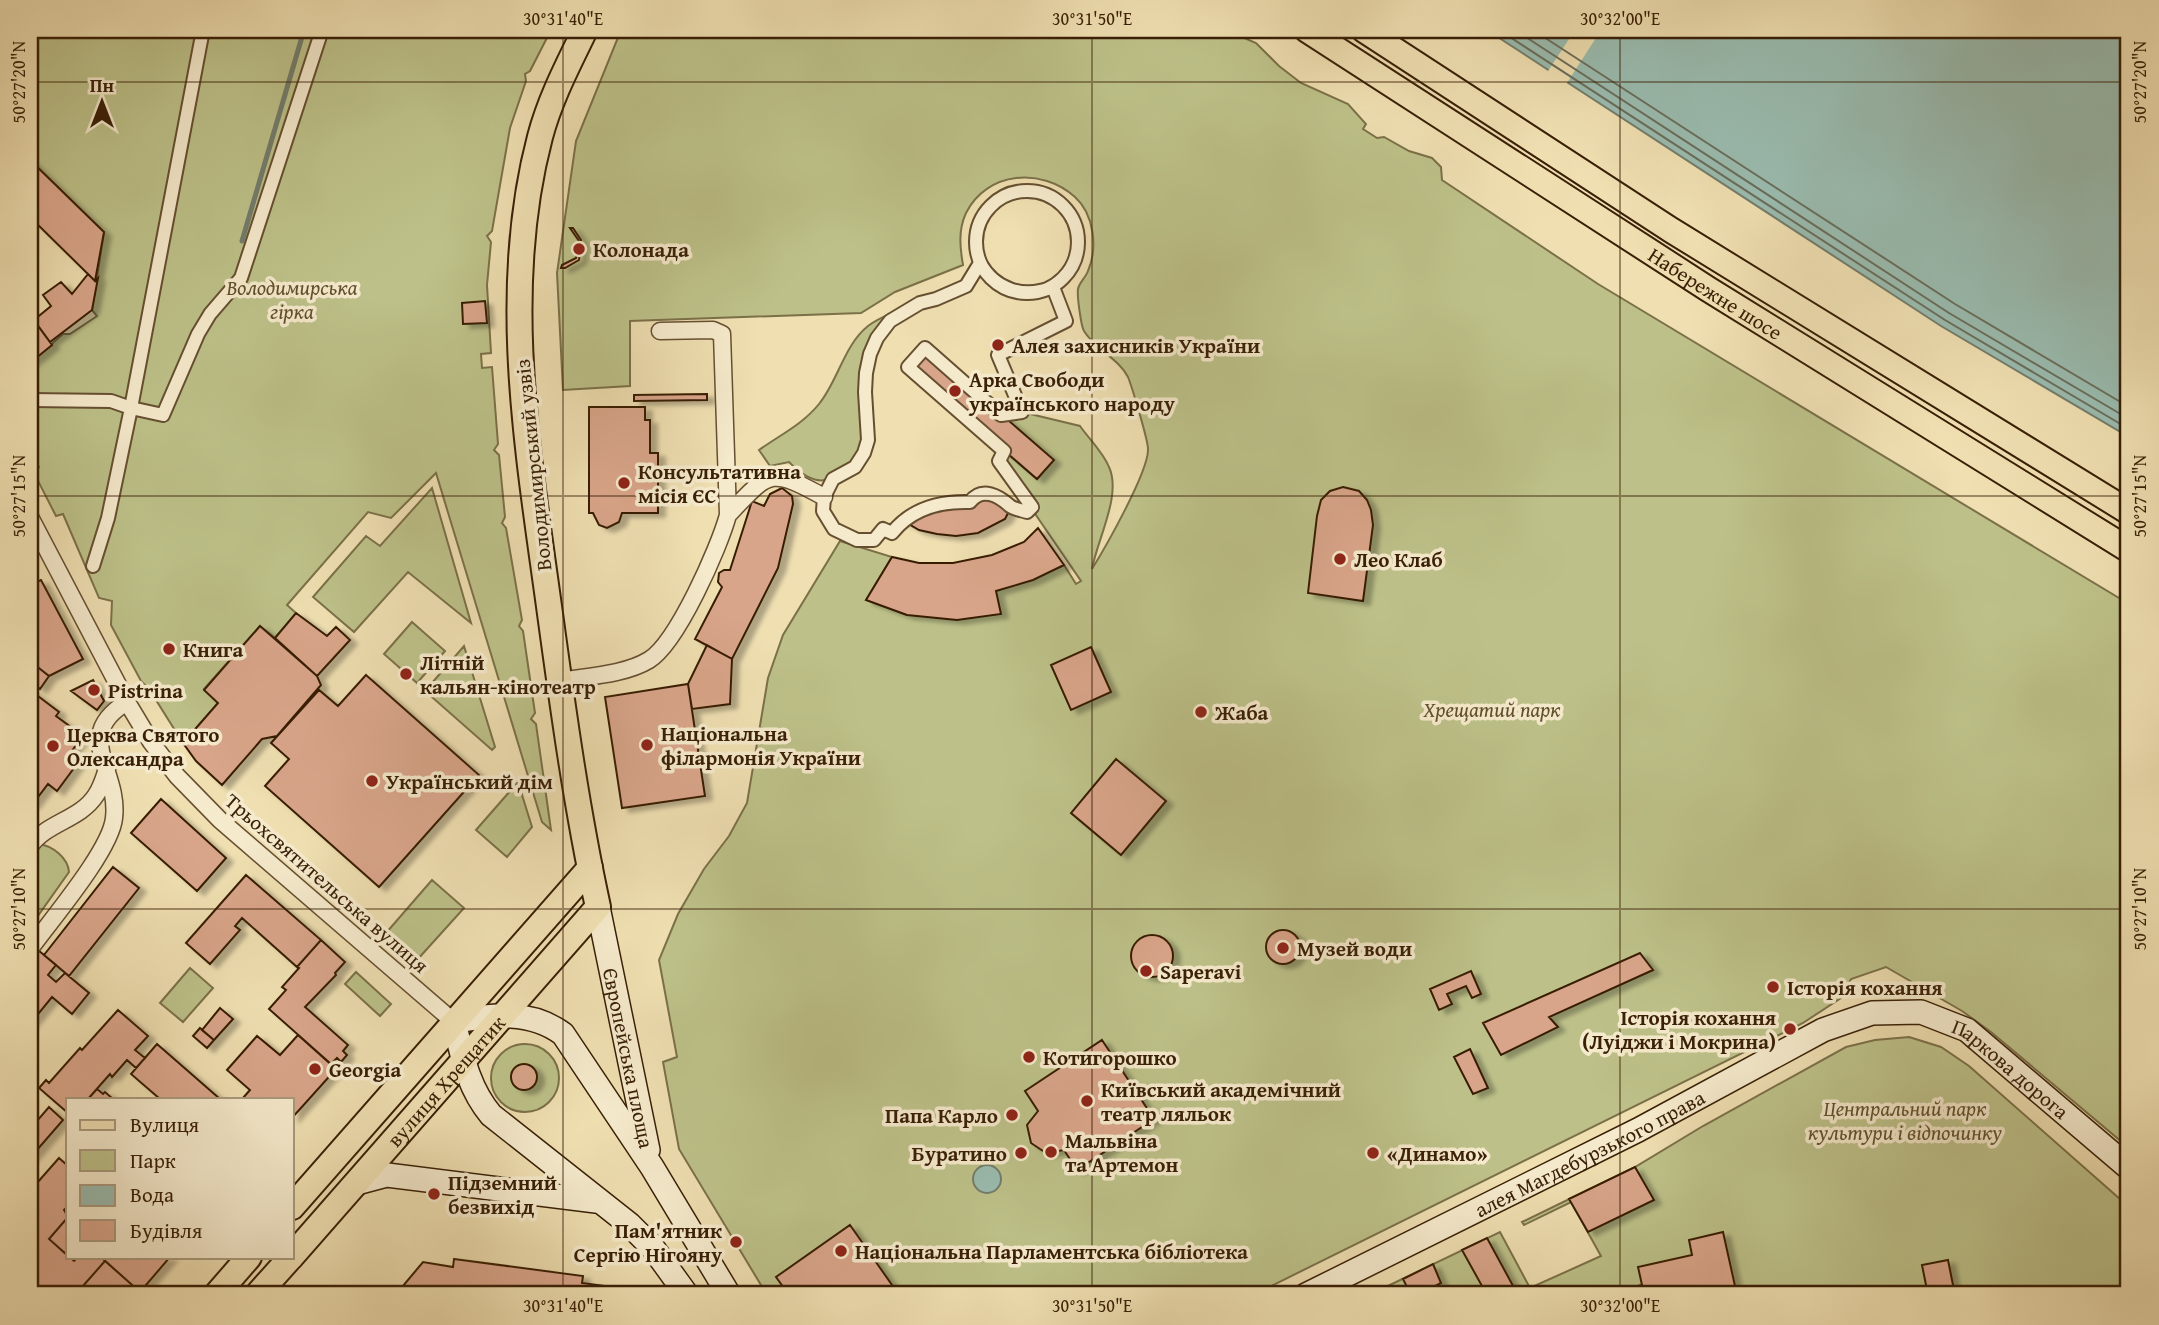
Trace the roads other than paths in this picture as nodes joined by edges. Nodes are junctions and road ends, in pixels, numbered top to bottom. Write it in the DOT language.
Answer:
graph roads {
  1 [pos="203,30"];
  2 [pos="322,30"];
  3 [pos="585,30"];
  4 [pos="1307,30"];
  5 [pos="1364,30"];
  6 [pos="993,280"];
  7 [pos="1011,290"];
  8 [pos="660,331"];
  9 [pos="30,400"];
  10 [pos="131,408"];
  11 [pos="824,496"];
  12 [pos="2129,512"];
  13 [pos="728,515"];
  14 [pos="30,517"];
  15 [pos="2129,550"];
  16 [pos="93,566"];
  17 [pos="559,681"];
  18 [pos="127,702"];
  19 [pos="107,769"];
  20 [pos="30,846"];
  21 [pos="590,868"];
  22 [pos="598,907"];
  23 [pos="30,949"];
  24 [pos="1872,1013"];
  25 [pos="505,1015"];
  26 [pos="454,1022"];
  27 [pos="464,1062"];
  28 [pos="652,1167"];
  29 [pos="2129,1168"];
  30 [pos="357,1183"];
  31 [pos="597,1201"];
  32 [pos="294,1205"];
  33 [pos="294,1254"];
  34 [pos="248,1258"];
  35 [pos="290,1258"];
  36 [pos="216,1295"];
  37 [pos="257,1295"];
  38 [pos="687,1295"];
  39 [pos="729,1295"];
  40 [pos="1306,1295"];
  1 -- 10 [label="street"];
  2 -- 10 [label="street"];
  3 -- 17 [label="main road, Володимирський узвіз"];
  4 -- 15 [label="main road, Набережне шосе"];
  5 -- 12 [label="main road, Набережне шосе"];
  6 -- 7 [label="street"];
  6 -- 7 [label="street"];
  6 -- 11 [label="street"];
  7 -- 11 [label="street"];
  8 -- 13 [label="street"];
  9 -- 10 [label="street"];
  10 -- 16 [label="street"];
  11 -- 13 [label="street"];
  13 -- 17 [label="street"];
  14 -- 18 [label="street, Трьохсвятительська вулиця"];
  17 -- 21 [label="main road, Володимирський узвіз"];
  18 -- 19 [label="street"];
  18 -- 26 [label="street, Трьохсвятительська вулиця"];
  19 -- 20 [label="street"];
  19 -- 23 [label="street"];
  21 -- 22 [label="main road, Володимирський узвіз"];
  21 -- 26 [label="main road, вулиця Хрещатик"];
  22 -- 25 [label="main road, вулиця Хрещатик"];
  22 -- 28 [label="main road, Європейська площа"];
  24 -- 29 [label="main road, Паркова дорога"];
  24 -- 40 [label="main road, алея Магдебурзького права"];
  25 -- 26 [label="main road, Європейська площа"];
  25 -- 27 [label="main road, вулиця Хрещатик"];
  25 -- 28 [label="main road, Європейська площа"];
  26 -- 27 [label="main road"];
  26 -- 32 [label="main road, вулиця Хрещатик"];
  27 -- 30 [label="main road, вулиця Хрещатик"];
  27 -- 31 [label="main road"];
  28 -- 39 [label="main road"];
  30 -- 31 [label="main road"];
  30 -- 33 [label="main road, вулиця Хрещатик"];
  31 -- 38 [label="main road"];
  34 -- 36 [label="main road"];
  35 -- 37 [label="main road, вулиця Хрещатик"];
}
